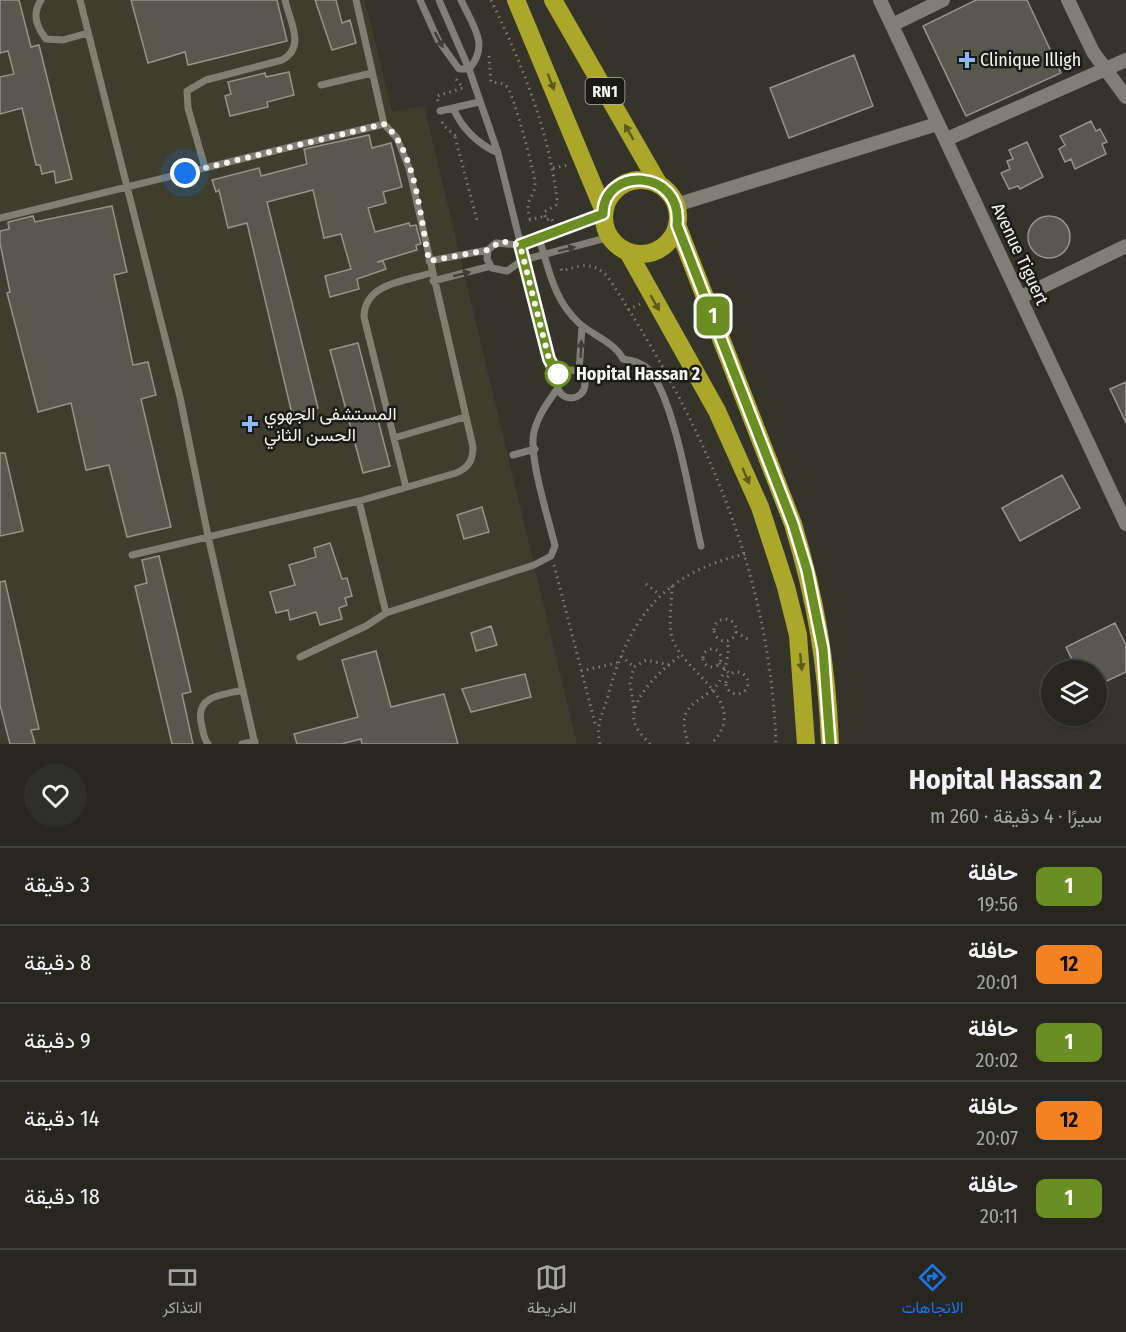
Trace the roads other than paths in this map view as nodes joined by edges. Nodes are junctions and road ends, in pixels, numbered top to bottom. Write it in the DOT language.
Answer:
graph roads {
  1 [pos="41,0"];
  2 [pos="80,0"];
  3 [pos="285,0"];
  4 [pos="356,0"];
  5 [pos="420,0"];
  6 [pos="440,0"];
  7 [pos="461,0"];
  8 [pos="516,0"];
  9 [pos="553,0"];
  10 [pos="880,0"];
  11 [pos="943,0"];
  12 [pos="1068,0"];
  13 [pos="892,25"];
  14 [pos="88,33"];
  15 [pos="1126,60"];
  16 [pos="469,69"];
  17 [pos="1105,69"];
  18 [pos="372,73"];
  19 [pos="321,85"];
  20 [pos="1126,97"];
  21 [pos="479,102"];
  22 [pos="453,108"];
  23 [pos="440,111"];
  24 [pos="384,124"];
  25 [pos="937,124"];
  26 [pos="946,139"];
  27 [pos="498,153"];
  28 [pos="204,168"];
  29 [pos="658,183"];
  30 [pos="126,187"];
  31 [pos="676,205"];
  32 [pos="603,212"];
  33 [pos="0,218"];
  34 [pos="677,225"];
  35 [pos="610,237"];
  36 [pos="539,238"];
  37 [pos="520,245"];
  38 [pos="1126,246"];
  39 [pos="488,250"];
  40 [pos="628,252"];
  41 [pos="544,254"];
  42 [pos="524,260"];
  43 [pos="429,261"];
  44 [pos="491,266"];
  45 [pos="432,277"];
  46 [pos="1021,297"];
  47 [pos="582,326"];
  48 [pos="579,372"];
  49 [pos="559,377"];
  50 [pos="558,388"];
  51 [pos="465,417"];
  52 [pos="393,438"];
  53 [pos="535,450"];
  54 [pos="513,455"];
  55 [pos="406,488"];
  56 [pos="359,501"];
  57 [pos="1126,524"];
  58 [pos="208,536"];
  59 [pos="701,546"];
  60 [pos="132,555"];
  61 [pos="386,613"];
  62 [pos="300,657"];
  63 [pos="243,690"];
  64 [pos="255,742"];
  65 [pos="208,744"];
  66 [pos="242,744"];
  67 [pos="806,744"];
  68 [pos="830,744"];
  1 -- 14 [label="lane"];
  2 -- 14 [label="lane"];
  3 -- 28 [label="lane"];
  4 -- 18 [label="lane"];
  5 -- 16 [label="lane, one-way"];
  6 -- 16 [label="lane"];
  7 -- 16 [label="lane"];
  8 -- 32 [label="highway, RN1, one-way"];
  29 -- 9 [label="highway, RN1, one-way"];
  10 -- 13 [label="street, Avenue Tiguert"];
  11 -- 13 [label="street"];
  12 -- 17 [label="street"];
  13 -- 25 [label="street, Avenue Tiguert"];
  14 -- 30 [label="lane"];
  15 -- 17 [label="street"];
  16 -- 21 [label="lane"];
  17 -- 20 [label="street"];
  17 -- 26 [label="street"];
  18 -- 19 [label="lane"];
  18 -- 24 [label="lane"];
  21 -- 22 [label="lane"];
  21 -- 27 [label="lane"];
  22 -- 23 [label="lane"];
  22 -- 27 [label="lane"];
  24 -- 28 [label="lane"];
  24 -- 43 [label="lane"];
  25 -- 26 [label="street, Avenue Tiguert"];
  25 -- 31 [label="street"];
  26 -- 46 [label="street, Avenue Tiguert"];
  27 -- 37 [label="lane"];
  28 -- 30 [label="lane"];
  29 -- 31 [label="highway, RN1"];
  29 -- 32 [label="highway"];
  30 -- 33 [label="lane"];
  30 -- 58 [label="lane"];
  31 -- 34 [label="highway"];
  32 -- 35 [label="highway, RN1"];
  32 -- 36 [label="lane"];
  34 -- 40 [label="highway"];
  34 -- 68 [label="highway"];
  35 -- 40 [label="highway"];
  41 -- 35 [label="lane, one-way"];
  36 -- 37 [label="lane"];
  36 -- 41 [label="lane"];
  37 -- 39 [label="lane"];
  37 -- 42 [label="lane"];
  38 -- 46 [label="street"];
  39 -- 43 [label="lane"];
  39 -- 44 [label="lane"];
  40 -- 67 [label="highway, one-way"];
  41 -- 42 [label="lane"];
  41 -- 47 [label="lane"];
  42 -- 44 [label="lane"];
  42 -- 49 [label="lane"];
  43 -- 45 [label="lane"];
  45 -- 44 [label="lane, one-way"];
  45 -- 51 [label="lane"];
  45 -- 52 [label="lane"];
  46 -- 57 [label="street, Avenue Tiguert"];
  48 -- 47 [label="lane, one-way"];
  47 -- 59 [label="lane"];
  48 -- 49 [label="lane"];
  48 -- 50 [label="lane"];
  49 -- 50 [label="lane"];
  50 -- 53 [label="lane"];
  51 -- 52 [label="lane"];
  51 -- 55 [label="lane"];
  52 -- 55 [label="lane"];
  53 -- 54 [label="lane"];
  53 -- 61 [label="lane"];
  55 -- 56 [label="lane"];
  56 -- 58 [label="lane"];
  56 -- 61 [label="lane"];
  58 -- 60 [label="lane"];
  58 -- 63 [label="lane"];
  61 -- 62 [label="lane"];
  63 -- 64 [label="lane"];
  63 -- 65 [label="lane"];
  64 -- 66 [label="lane"];
}
